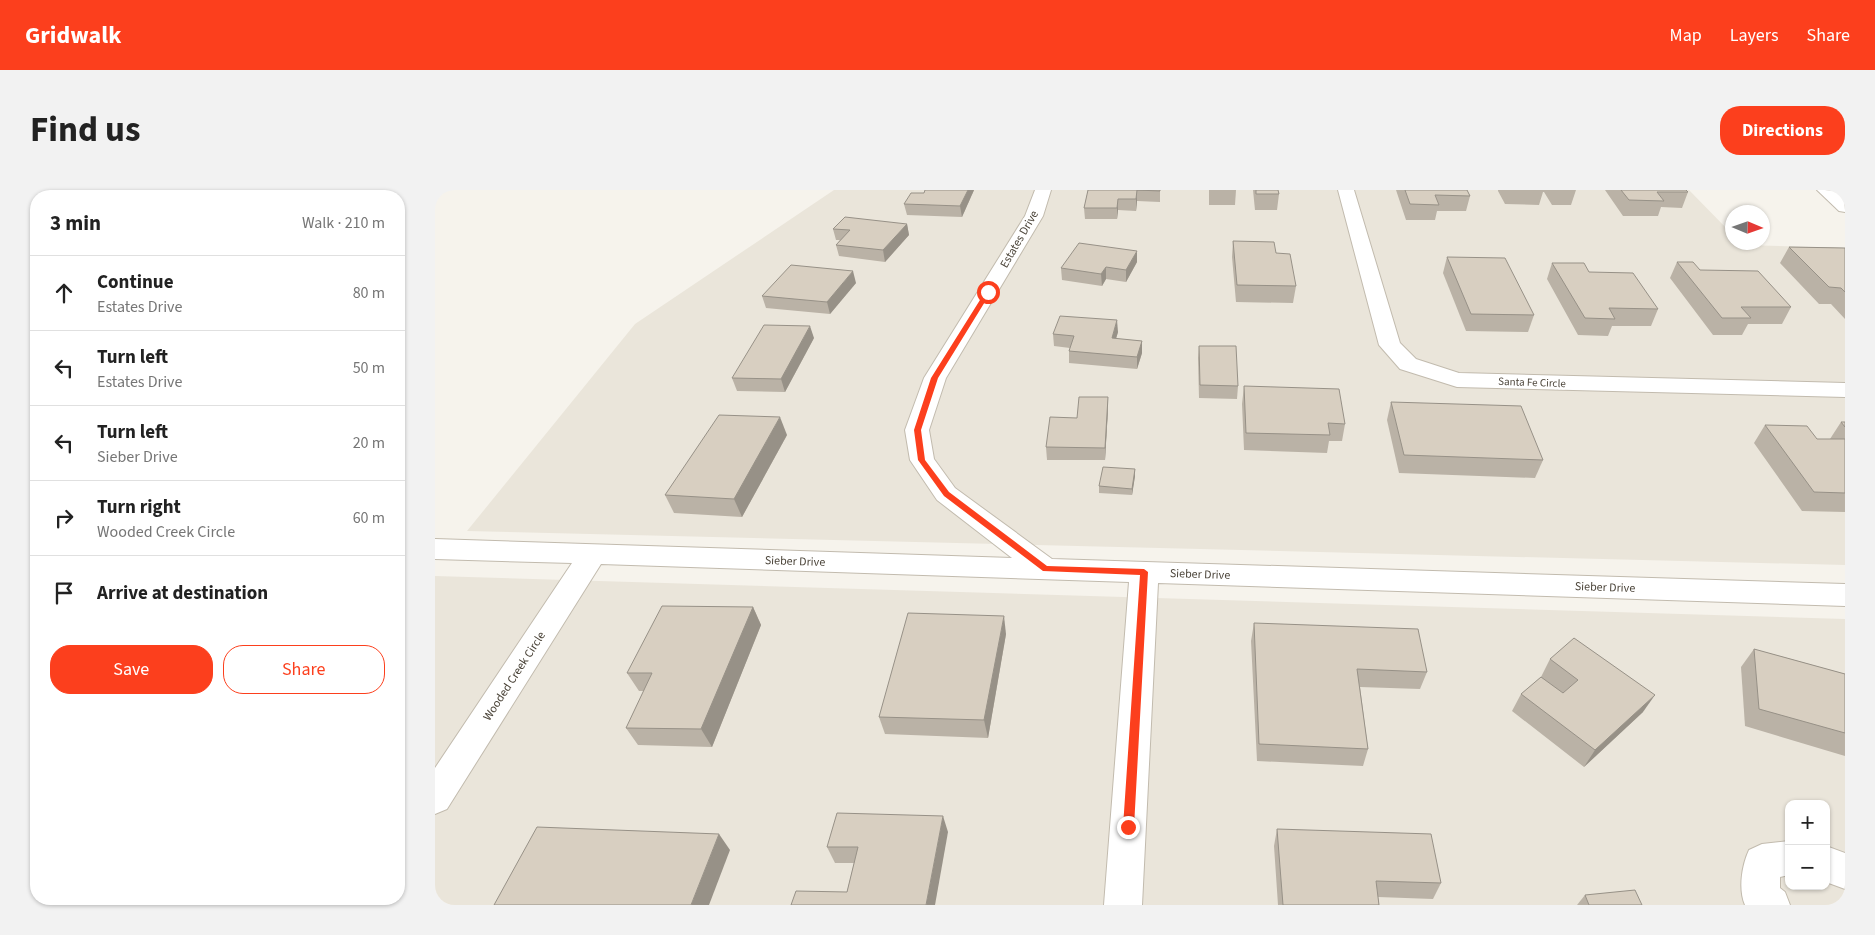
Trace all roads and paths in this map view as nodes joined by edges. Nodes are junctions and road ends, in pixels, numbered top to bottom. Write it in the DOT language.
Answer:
graph roads {
  1 [pos="1043,190"];
  2 [pos="1346,190"];
  3 [pos="1825,190"];
  4 [pos="1845,207"];
  5 [pos="1845,390"];
  6 [pos="435,549"];
  7 [pos="593,554"];
  8 [pos="1045,569"];
  9 [pos="1144,572"];
  10 [pos="1845,595"];
  11 [pos="435,798"];
  12 [pos="1785,859"];
  13 [pos="1830,865"];
  14 [pos="1845,871"];
  15 [pos="1123,905"];
  16 [pos="1771,905"];
  1 -- 8 [label="street, Estates Drive"];
  2 -- 5 [label="street, Santa Fe Circle"];
  3 -- 4 [label="street"];
  6 -- 7 [label="street, Sieber Drive"];
  7 -- 8 [label="street, Sieber Drive"];
  7 -- 11 [label="street, Wooded Creek Circle"];
  8 -- 9 [label="street, Sieber Drive"];
  9 -- 10 [label="street, Sieber Drive"];
  9 -- 15 [label="street"];
  12 -- 16 [label="street"];
  13 -- 14 [label="street"];
}
